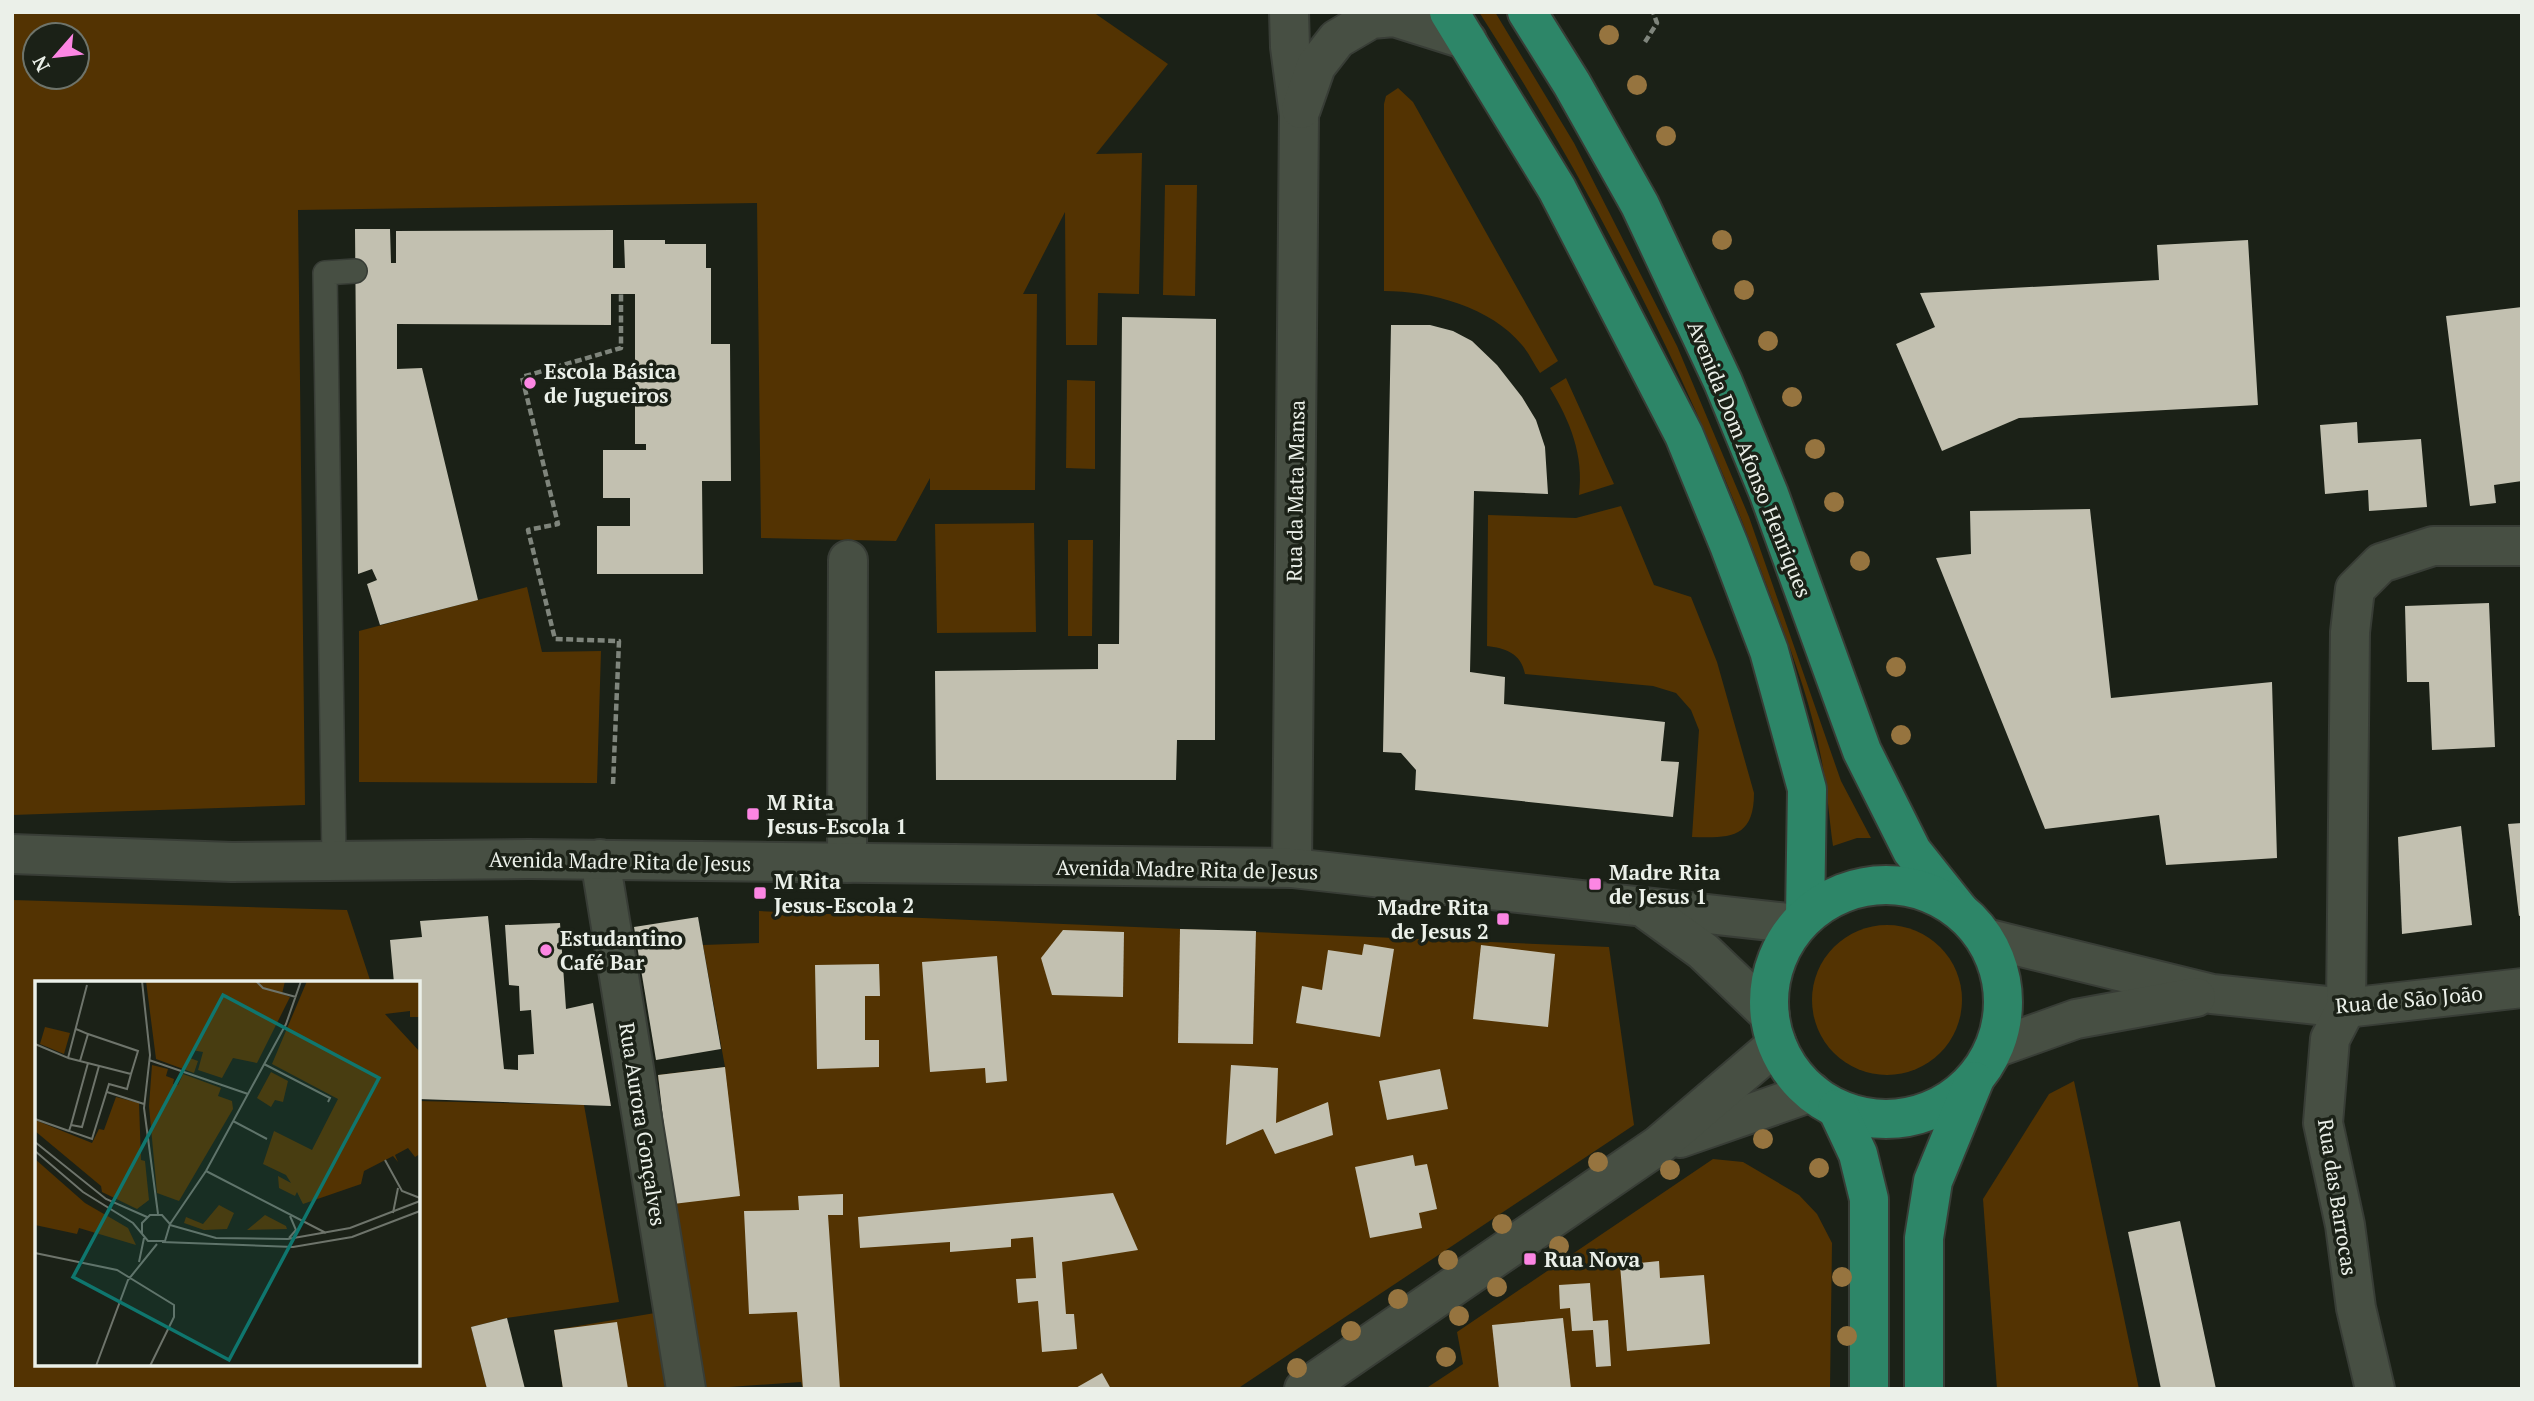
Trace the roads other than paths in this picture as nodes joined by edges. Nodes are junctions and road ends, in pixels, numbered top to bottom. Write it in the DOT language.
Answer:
graph roads {
  1 [pos="1289,12"];
  2 [pos="1527,12"];
  3 [pos="1458,26"];
  4 [pos="1299,115"];
  5 [pos="355,271"];
  6 [pos="2522,546"];
  7 [pos="848,561"];
  8 [pos="12,854"];
  9 [pos="600,859"];
  10 [pos="334,860"];
  11 [pos="847,863"];
  12 [pos="1292,868"];
  13 [pos="1646,909"];
  14 [pos="1959,910"];
  15 [pos="1802,921"];
  16 [pos="1985,938"];
  17 [pos="2522,988"];
  18 [pos="2212,994"];
  19 [pos="2346,1008"];
  20 [pos="1773,1029"];
  21 [pos="1995,1048"];
  22 [pos="1974,1080"];
  23 [pos="1825,1100"];
  24 [pos="1659,1145"];
  25 [pos="686,1389"];
  26 [pos="1304,1389"];
  27 [pos="1869,1389"];
  28 [pos="1924,1389"];
  29 [pos="2375,1389"];
  1 -- 4 [label="street, Rua da Mata Mansa"];
  2 -- 14 [label="main road, Avenida Dom Afonso Henriques"];
  3 -- 4 [label="street, Rua da Mata Mansa"];
  3 -- 15 [label="main road"];
  4 -- 12 [label="street, Rua da Mata Mansa"];
  5 -- 10 [label="lane"];
  6 -- 19 [label="street"];
  7 -- 11 [label="street"];
  8 -- 10 [label="street, Avenida Madre Rita de Jesus"];
  9 -- 10 [label="street, Avenida Madre Rita de Jesus"];
  9 -- 11 [label="street, Avenida Madre Rita de Jesus"];
  9 -- 25 [label="street, Rua Aurora Gonçalves"];
  11 -- 12 [label="street, Avenida Madre Rita de Jesus"];
  12 -- 13 [label="street, Avenida Madre Rita de Jesus"];
  13 -- 15 [label="street, Avenida Madre Rita de Jesus"];
  13 -- 20 [label="street"];
  14 -- 15 [label="main road"];
  14 -- 16 [label="main road"];
  15 -- 20 [label="main road"];
  16 -- 18 [label="street"];
  16 -- 21 [label="main road"];
  17 -- 19 [label="street, Rua de São João"];
  18 -- 19 [label="street, Rua de São João"];
  18 -- 21 [label="street"];
  19 -- 29 [label="street, Rua das Barrocas"];
  20 -- 23 [label="main road"];
  20 -- 24 [label="street"];
  21 -- 22 [label="main road"];
  22 -- 23 [label="main road"];
  22 -- 28 [label="main road"];
  23 -- 24 [label="street"];
  23 -- 27 [label="main road"];
  24 -- 26 [label="street"];
}
